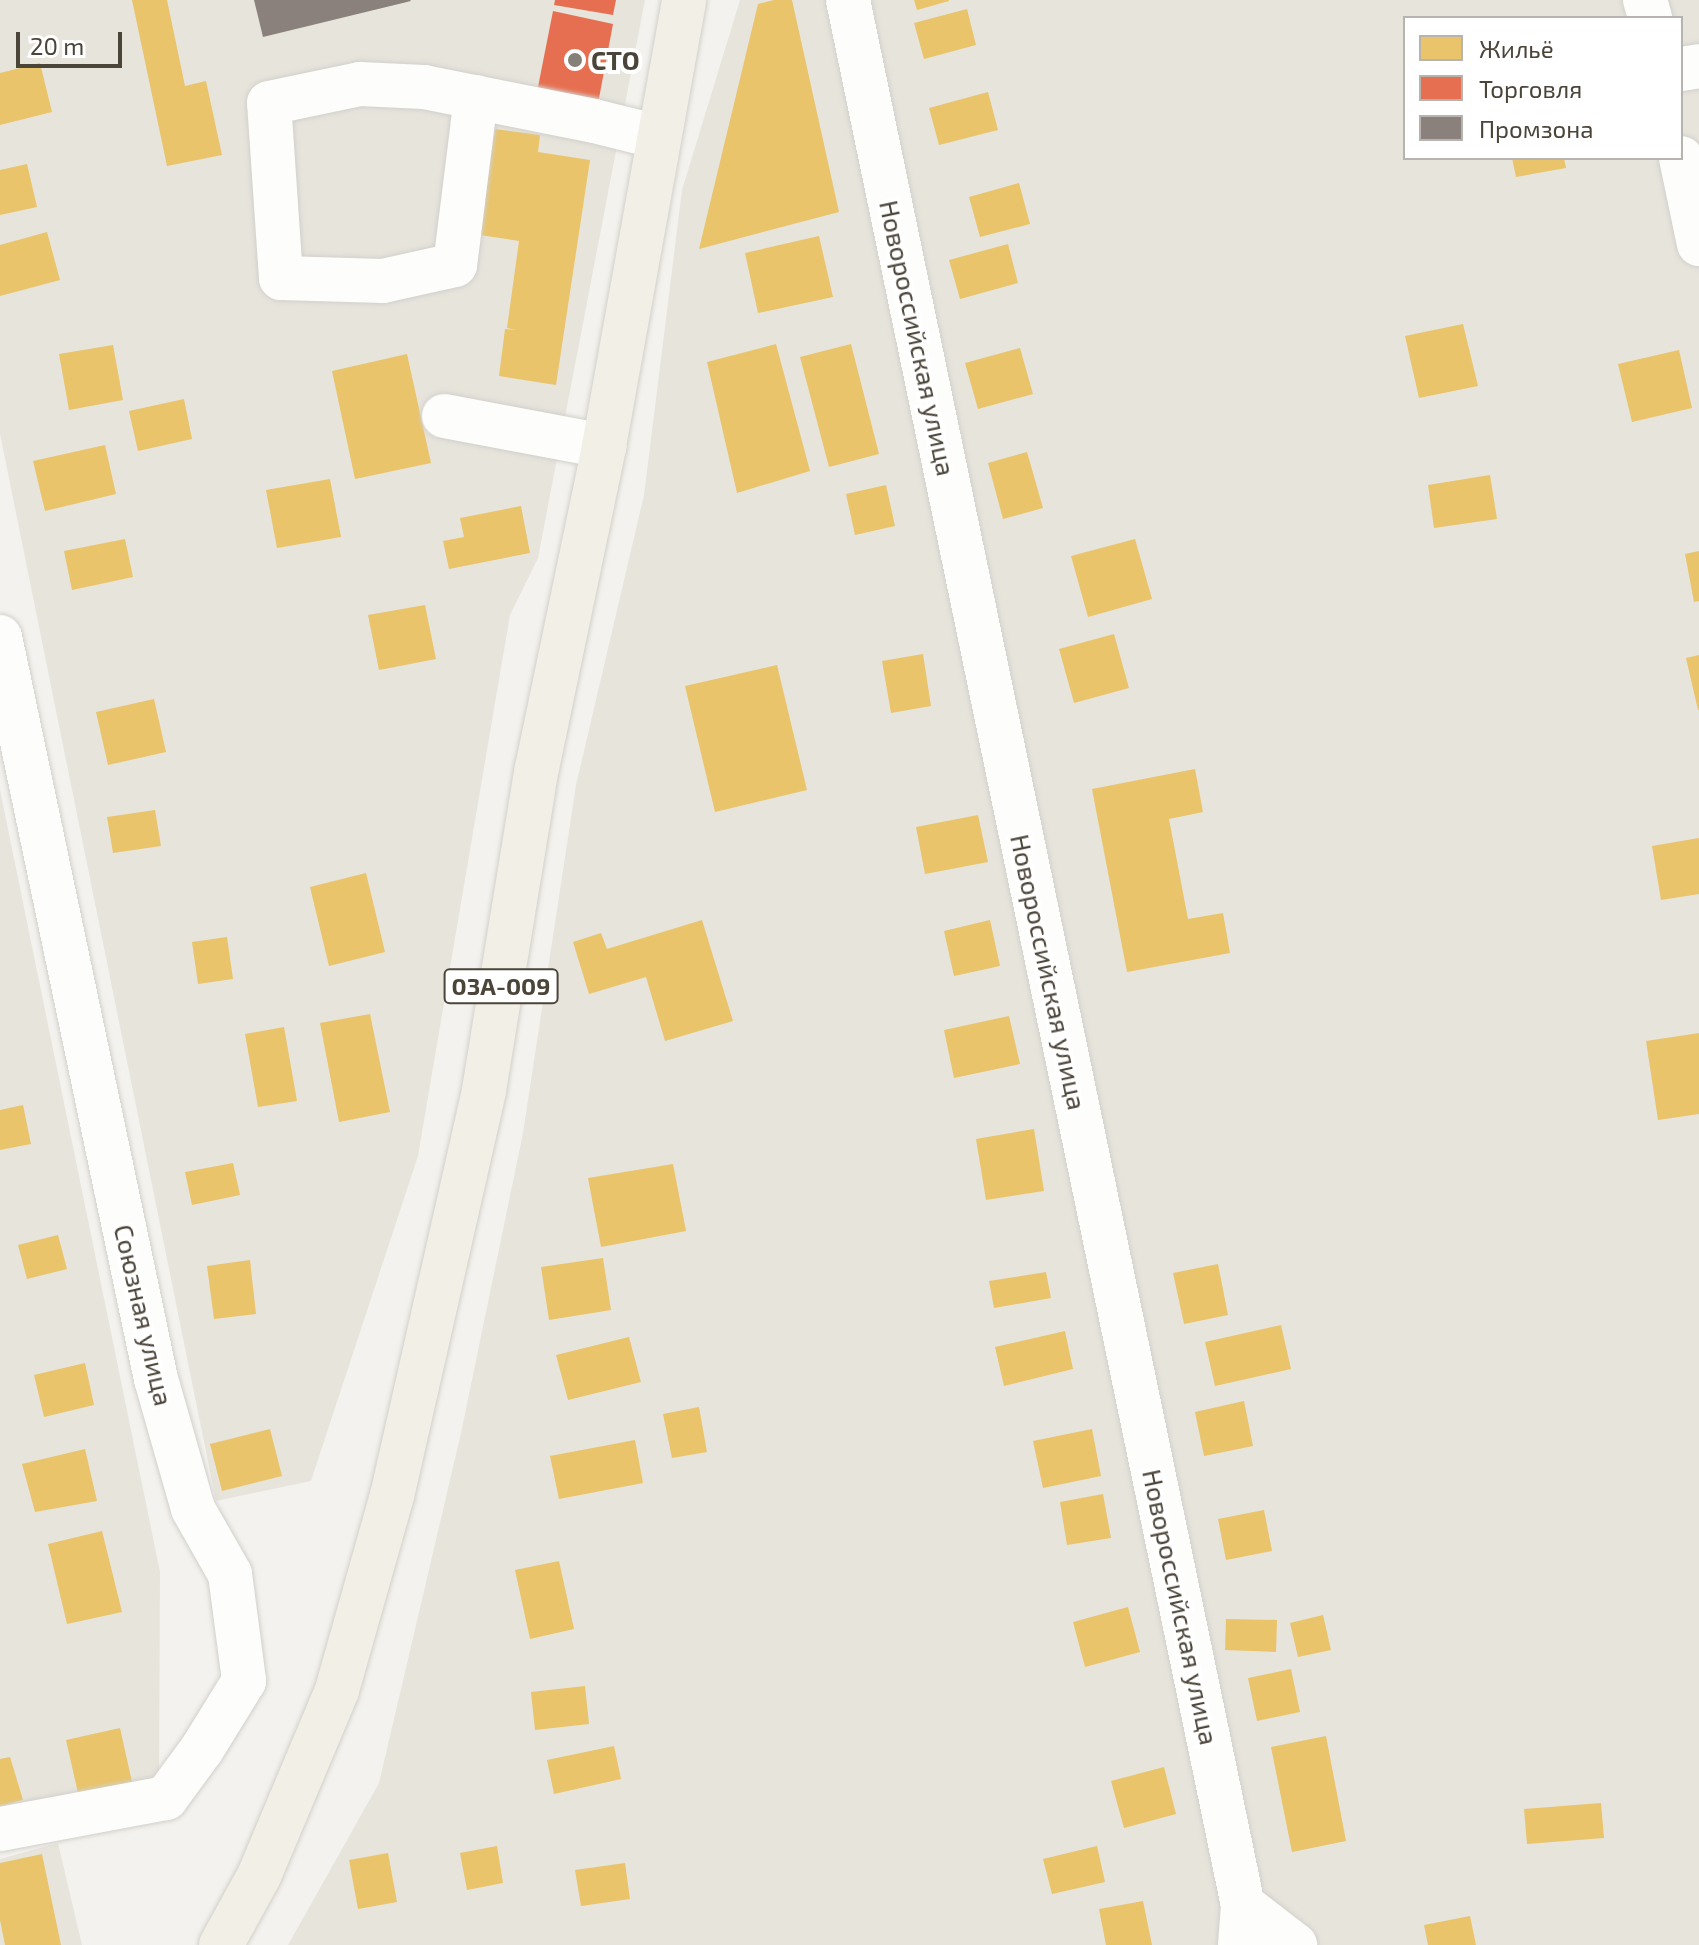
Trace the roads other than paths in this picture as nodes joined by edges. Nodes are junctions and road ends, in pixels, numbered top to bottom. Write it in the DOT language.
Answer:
graph roads {
  1 [pos="684,0"];
  2 [pos="848,0"];
  3 [pos="476,97"];
  4 [pos="658,137"];
  5 [pos="1681,160"];
  6 [pos="1699,244"];
  7 [pos="444,416"];
  8 [pos="604,446"];
  9 [pos="0,637"];
  10 [pos="0,1829"];
  11 [pos="1241,1925"];
  12 [pos="221,1945"];
  13 [pos="1295,1945"];
  1 -- 4 [label="main road, 03А-009"];
  2 -- 11 [label="street, Новороссийская улица"];
  3 -- 3 [label="street"];
  3 -- 4 [label="street"];
  4 -- 8 [label="main road, 03А-009"];
  5 -- 6 [label="street"];
  7 -- 8 [label="street"];
  8 -- 12 [label="main road, 03А-009"];
  9 -- 10 [label="street, Союзная улица"];
  11 -- 13 [label="street"];
}
